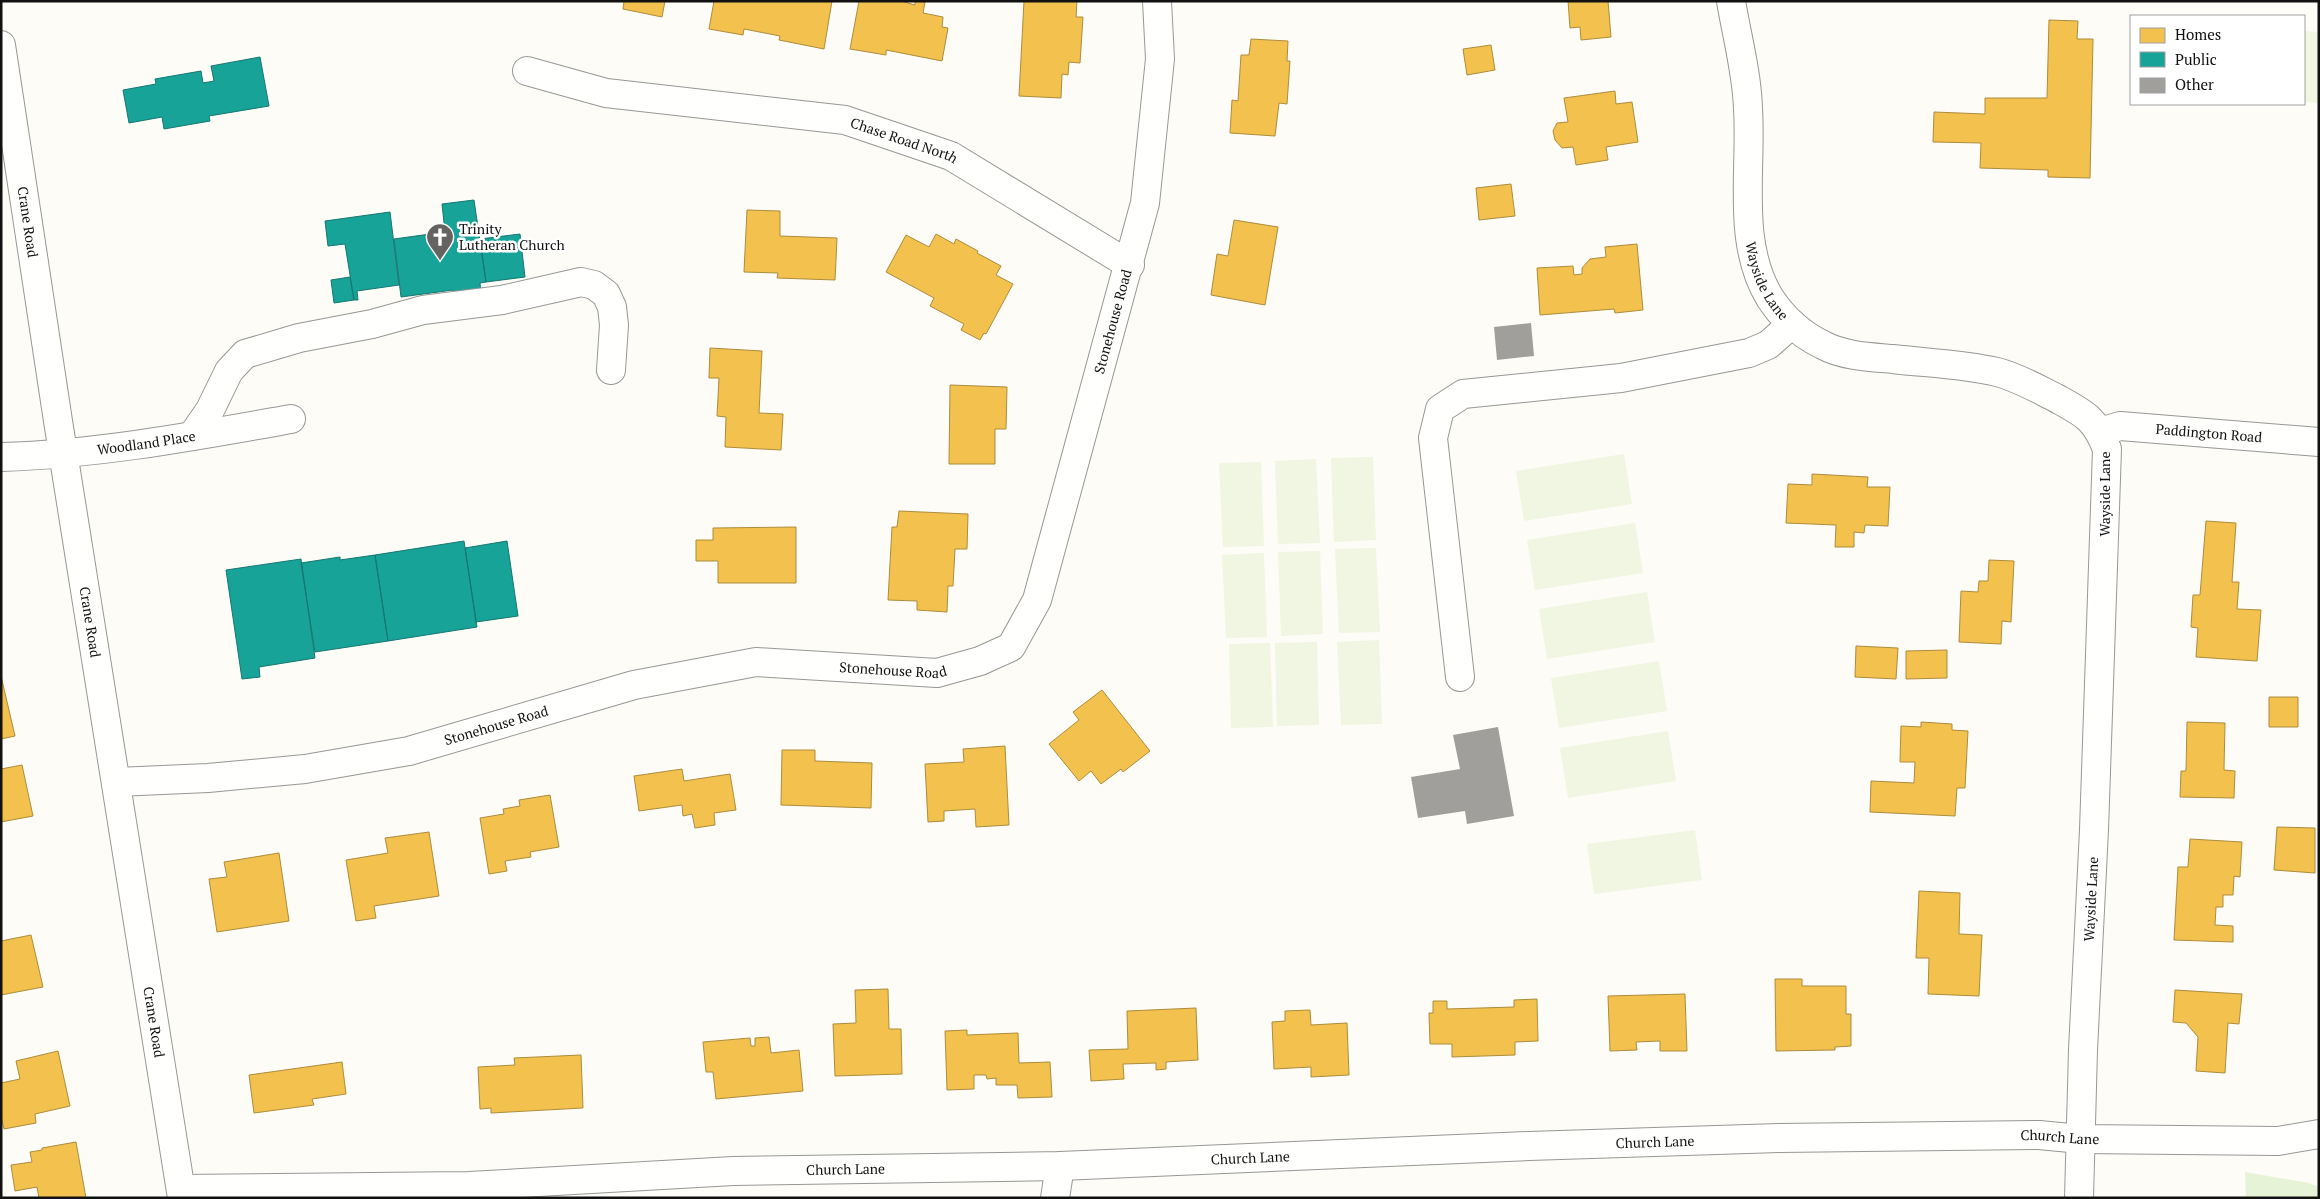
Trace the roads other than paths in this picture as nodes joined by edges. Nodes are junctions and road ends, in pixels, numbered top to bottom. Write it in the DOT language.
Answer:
graph roads {
  1 [pos="1157,1"];
  2 [pos="1730,1"];
  3 [pos="1,45"];
  4 [pos="527,71"];
  5 [pos="1130,265"];
  6 [pos="1792,324"];
  7 [pos="610,370"];
  8 [pos="291,419"];
  9 [pos="2100,432"];
  10 [pos="192,436"];
  11 [pos="2319,442"];
  12 [pos="64,454"];
  13 [pos="1,457"];
  14 [pos="1460,677"];
  15 [pos="117,782"];
  16 [pos="2319,1134"];
  17 [pos="2081,1139"];
  18 [pos="2278,1141"];
  19 [pos="2319,1155"];
  20 [pos="1060,1166"];
  21 [pos="181,1193"];
  22 [pos="1055,1198"];
  23 [pos="2079,1198"];
  1 -- 5 [label="street, Stonehouse Road"];
  2 -- 6 [label="street, Wayside Lane"];
  3 -- 12 [label="street, Crane Road"];
  4 -- 5 [label="street, Chase Road North"];
  5 -- 15 [label="street, Stonehouse Road"];
  6 -- 9 [label="street, Wayside Lane"];
  6 -- 14 [label="street"];
  7 -- 10 [label="street"];
  8 -- 10 [label="street, Woodland Place"];
  9 -- 11 [label="street, Paddington Road"];
  9 -- 17 [label="street, Wayside Lane"];
  10 -- 12 [label="street, Woodland Place"];
  12 -- 13 [label="street, Woodland Place"];
  12 -- 15 [label="street, Crane Road"];
  15 -- 21 [label="street, Crane Road"];
  16 -- 18 [label="street, Church Lane"];
  17 -- 18 [label="street, Church Lane"];
  17 -- 20 [label="street, Church Lane"];
  17 -- 23 [label="street, Wayside Lane"];
  18 -- 19 [label="street"];
  20 -- 21 [label="street, Church Lane"];
  20 -- 22 [label="street"];
}
